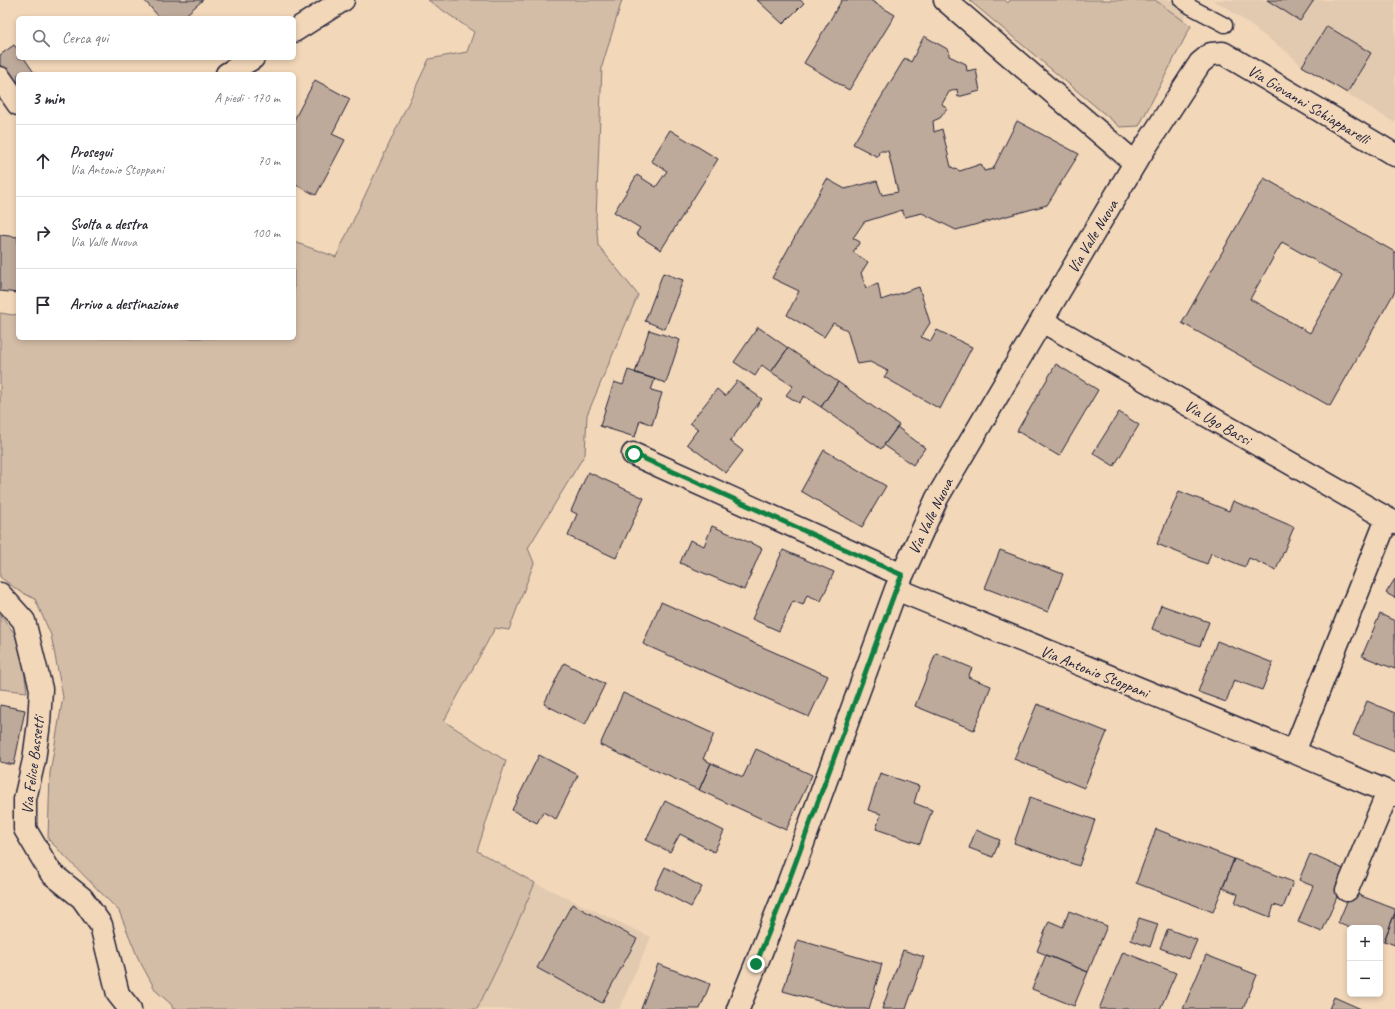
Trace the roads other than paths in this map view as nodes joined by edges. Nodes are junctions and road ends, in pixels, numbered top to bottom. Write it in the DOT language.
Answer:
graph roads {
  1 [pos="343,0"];
  2 [pos="945,0"];
  3 [pos="1181,0"];
  4 [pos="1225,25"];
  5 [pos="296,31"];
  6 [pos="1223,52"];
  7 [pos="250,60"];
  8 [pos="230,72"];
  9 [pos="0,78"];
  10 [pos="16,101"];
  11 [pos="1395,155"];
  12 [pos="1135,163"];
  13 [pos="1042,321"];
  14 [pos="634,454"];
  15 [pos="1391,521"];
  16 [pos="899,582"];
  17 [pos="0,594"];
  18 [pos="1294,752"];
  19 [pos="1392,794"];
  20 [pos="1347,890"];
  21 [pos="130,1009"];
  22 [pos="738,1009"];
  1 -- 5 [label="street"];
  2 -- 12 [label="street"];
  3 -- 4 [label="lane"];
  6 -- 11 [label="street, Via Giovanni Schiapparelli"];
  6 -- 12 [label="street, Via Valle Nuova"];
  7 -- 8 [label="street"];
  9 -- 10 [label="street"];
  12 -- 13 [label="street, Via Valle Nuova"];
  13 -- 15 [label="street, Via Ugo Bassi"];
  13 -- 16 [label="street, Via Valle Nuova"];
  14 -- 16 [label="street, Via Antonio Stoppani"];
  15 -- 18 [label="street"];
  16 -- 18 [label="street, Via Antonio Stoppani"];
  16 -- 22 [label="street, Via Valle Nuova"];
  17 -- 21 [label="street, Via Felice Bassetti"];
  18 -- 19 [label="street, Via Antonio Stoppani"];
  19 -- 20 [label="street"];
}
